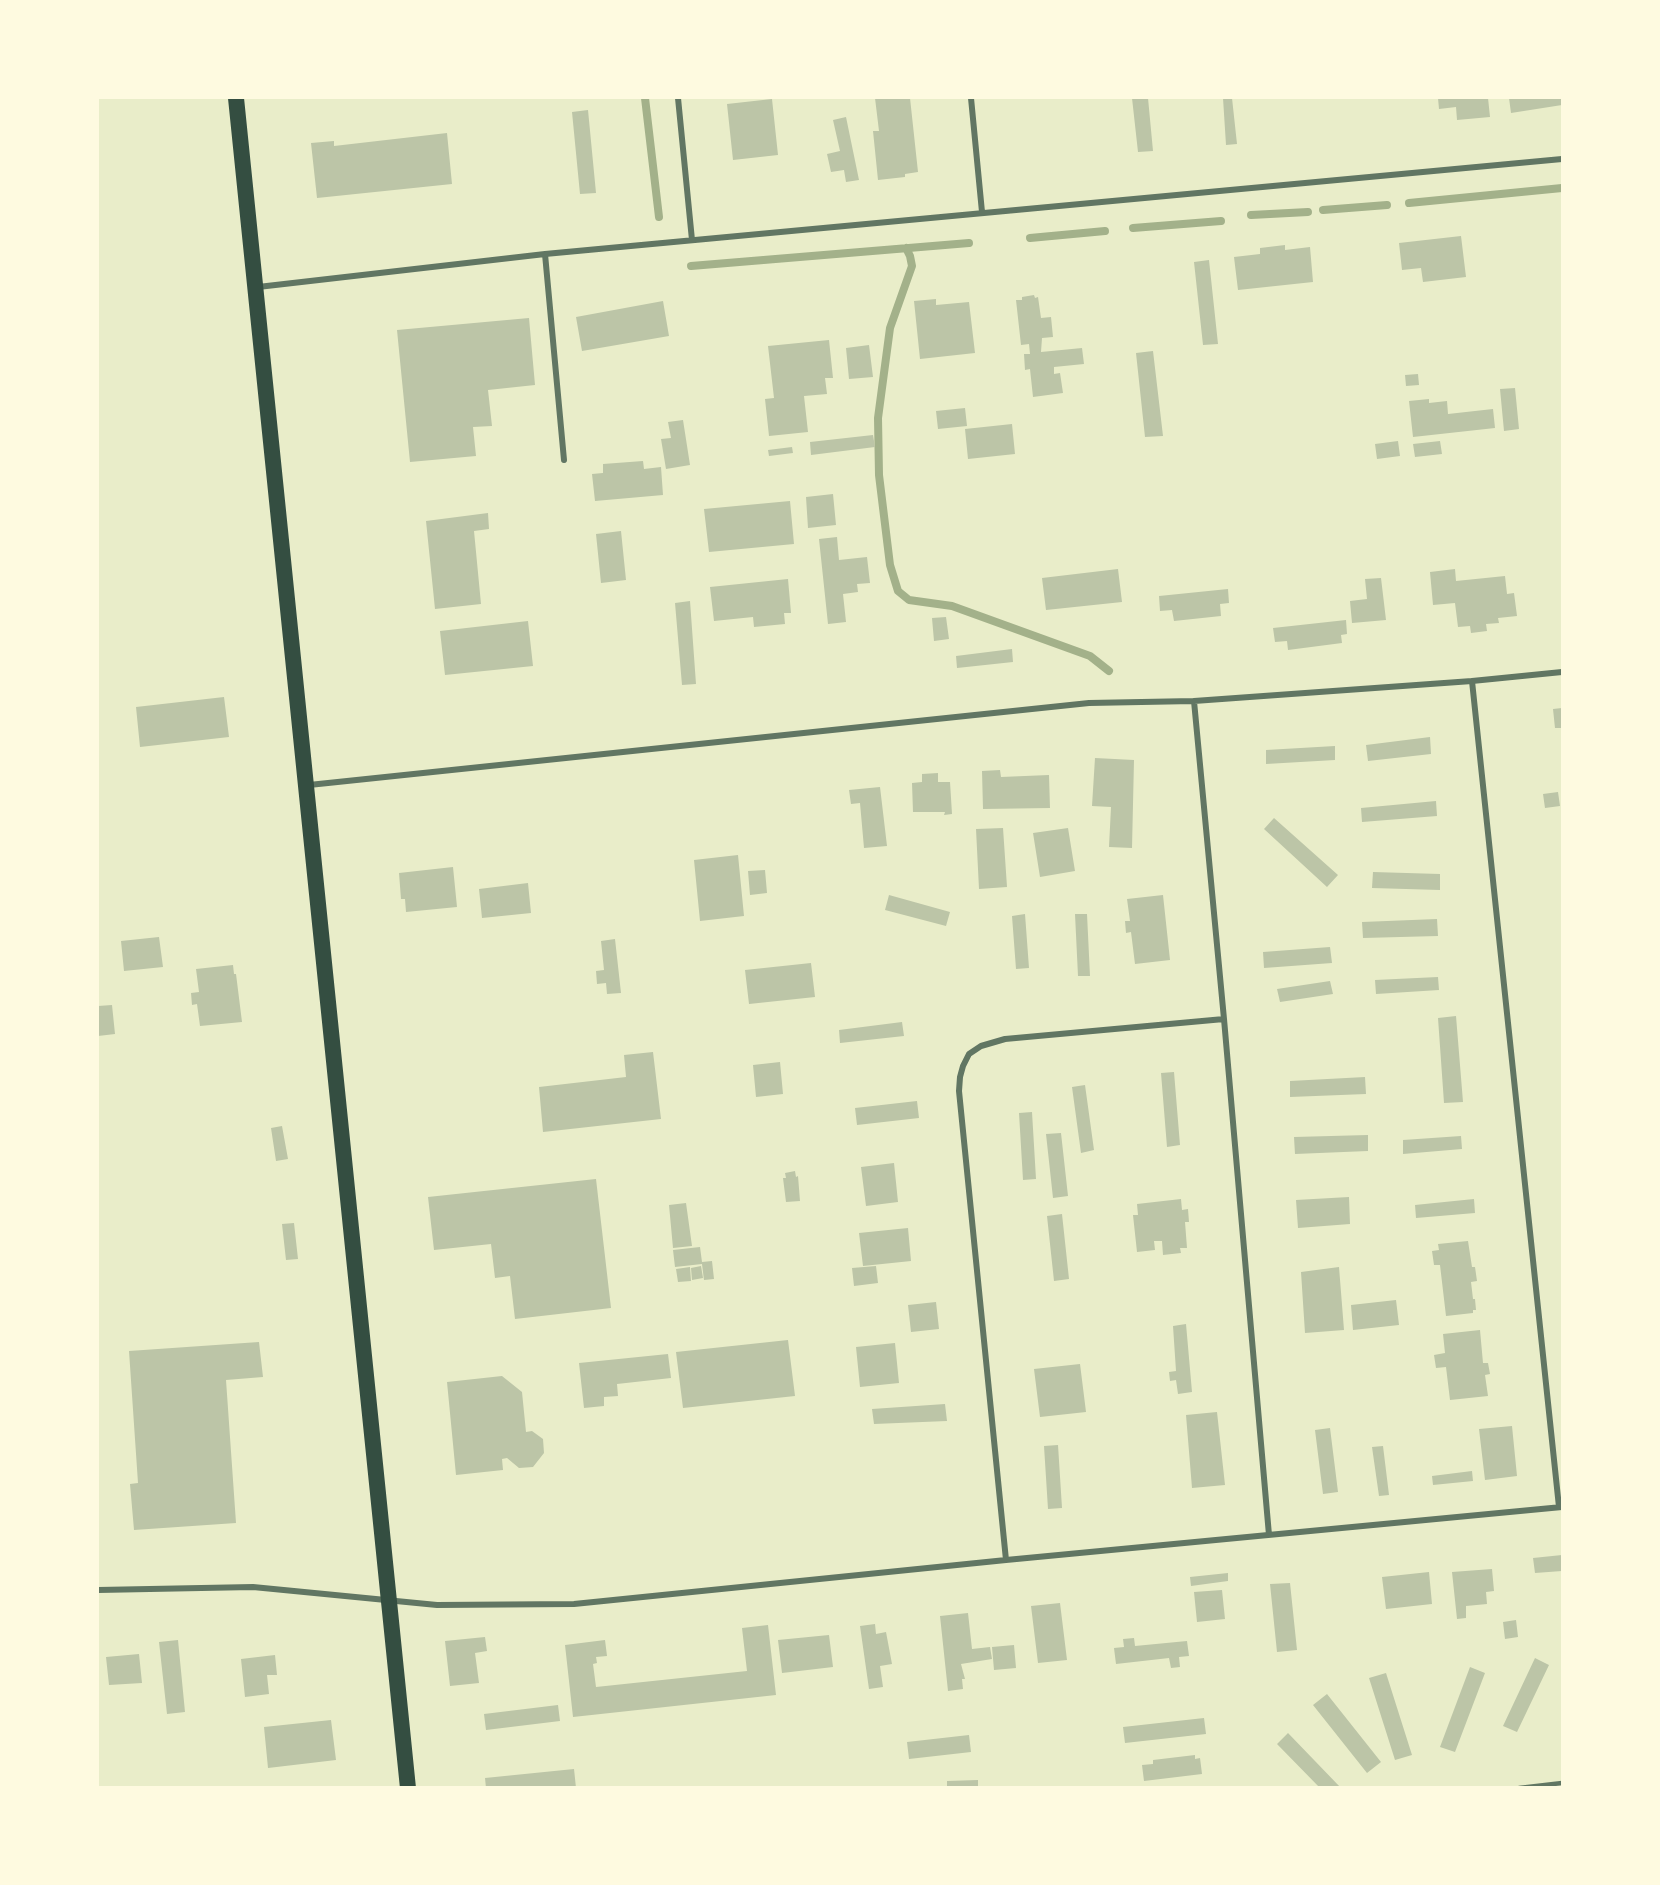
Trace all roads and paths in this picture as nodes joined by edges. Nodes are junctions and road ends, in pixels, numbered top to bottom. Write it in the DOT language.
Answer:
graph roads {
  1 [pos="236,98"];
  2 [pos="678,98"];
  3 [pos="971,98"];
  4 [pos="1563,159"];
  5 [pos="982,212"];
  6 [pos="692,240"];
  7 [pos="545,254"];
  8 [pos="254,287"];
  9 [pos="564,460"];
  10 [pos="1563,672"];
  11 [pos="1472,681"];
  12 [pos="1194,701"];
  13 [pos="305,786"];
  14 [pos="1224,1019"];
  15 [pos="1561,1507"];
  16 [pos="1269,1535"];
  17 [pos="1006,1560"];
  18 [pos="98,1590"];
  19 [pos="389,1601"];
  20 [pos="1563,1783"];
  21 [pos="408,1788"];
  22 [pos="1519,1788"];
  1 -- 8 [label="highway"];
  2 -- 6 [label="street"];
  3 -- 5 [label="street"];
  4 -- 5 [label="street"];
  5 -- 6 [label="street"];
  6 -- 7 [label="street"];
  7 -- 8 [label="street"];
  7 -- 9 [label="street"];
  8 -- 13 [label="highway"];
  10 -- 11 [label="street"];
  11 -- 12 [label="street"];
  11 -- 15 [label="street"];
  12 -- 13 [label="street"];
  12 -- 14 [label="street"];
  13 -- 19 [label="highway"];
  14 -- 16 [label="street"];
  14 -- 17 [label="street"];
  15 -- 16 [label="street"];
  16 -- 17 [label="street"];
  17 -- 19 [label="street"];
  18 -- 19 [label="street"];
  19 -- 21 [label="highway"];
  20 -- 22 [label="lane"];
}
